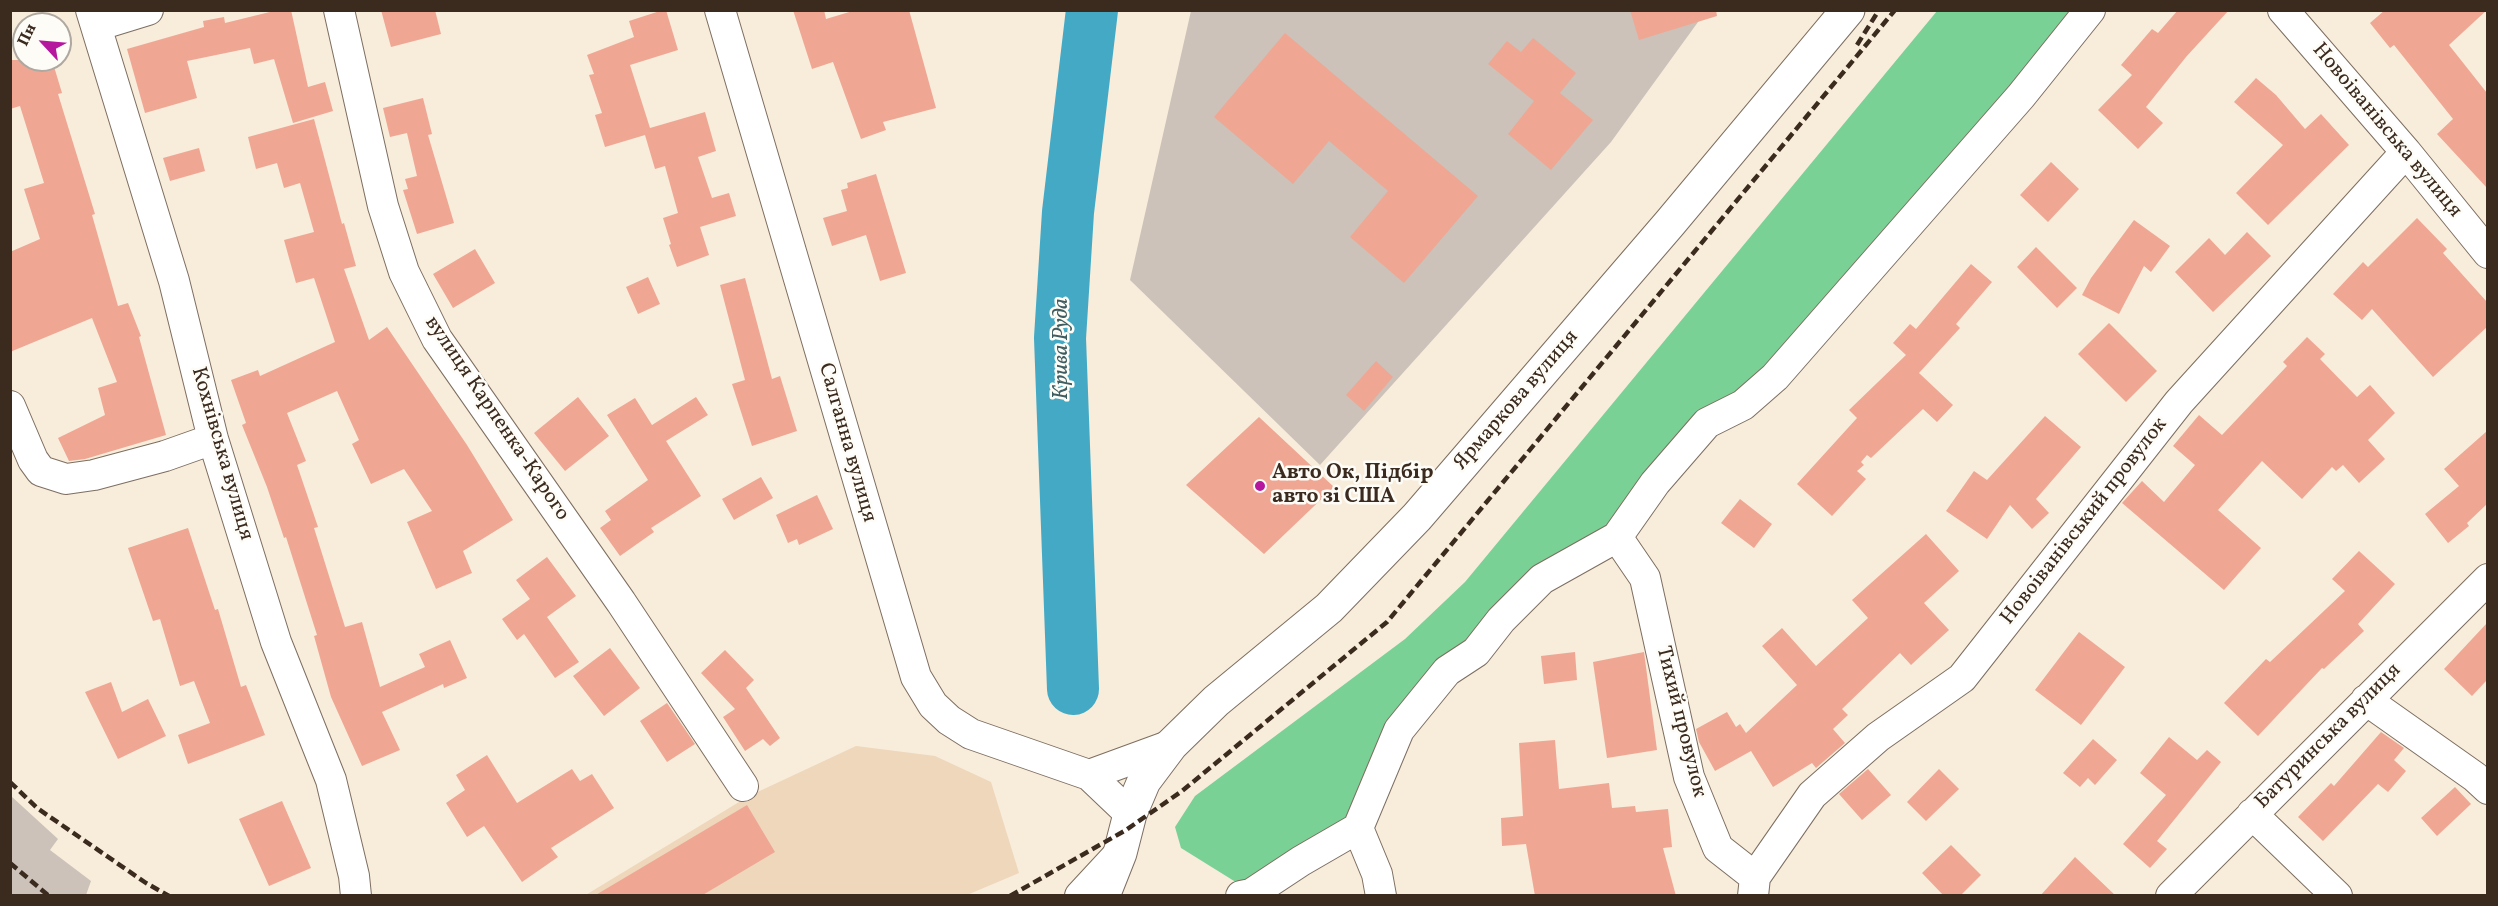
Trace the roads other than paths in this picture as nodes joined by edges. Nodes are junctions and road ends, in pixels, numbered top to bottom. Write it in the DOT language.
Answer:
graph roads {
  1 [pos="148,10"];
  2 [pos="339,10"];
  3 [pos="720,10"];
  4 [pos="1848,10"];
  5 [pos="2090,10"];
  6 [pos="2283,10"];
  7 [pos="94,18"];
  8 [pos="2406,152"];
  9 [pos="2487,253"];
  10 [pos="10,406"];
  11 [pos="213,439"];
  12 [pos="1617,537"];
  13 [pos="2487,579"];
  14 [pos="2366,700"];
  15 [pos="1171,745"];
  16 [pos="1089,775"];
  17 [pos="744,786"];
  18 [pos="2487,789"];
  19 [pos="1130,814"];
  20 [pos="2252,814"];
  21 [pos="1358,828"];
  22 [pos="1120,853"];
  23 [pos="1754,886"];
  24 [pos="356,896"];
  25 [pos="1080,896"];
  26 [pos="1103,896"];
  27 [pos="1240,896"];
  28 [pos="1381,896"];
  29 [pos="2171,896"];
  30 [pos="2337,896"];
  1 -- 7 [label="street"];
  2 -- 17 [label="street, вулиця Карпенка-Карого"];
  3 -- 16 [label="street, Салганна вулиця"];
  4 -- 15 [label="main road, Ярмаркова вулиця"];
  5 -- 12 [label="street"];
  6 -- 8 [label="street, Новоіванівська вулиця"];
  7 -- 11 [label="street, Кохнівська вулиця"];
  8 -- 9 [label="street, Новоіванівська вулиця"];
  8 -- 23 [label="street, Новоіванівський провулок"];
  10 -- 11 [label="street"];
  11 -- 24 [label="street, Кохнівська вулиця"];
  12 -- 21 [label="street"];
  12 -- 23 [label="street, Тихий провулок"];
  13 -- 14 [label="street, Батуринська вулиця"];
  14 -- 18 [label="street"];
  14 -- 20 [label="street, Батуринська вулиця"];
  15 -- 16 [label="street"];
  15 -- 19 [label="main road, Ярмаркова вулиця"];
  16 -- 19 [label="street, Салганна вулиця"];
  19 -- 22 [label="main road, Ярмаркова вулиця"];
  20 -- 29 [label="street, Батуринська вулиця"];
  20 -- 30 [label="street"];
  21 -- 27 [label="street"];
  21 -- 28 [label="street"];
  22 -- 25 [label="street"];
  22 -- 26 [label="main road, Ярмаркова вулиця"];
}
